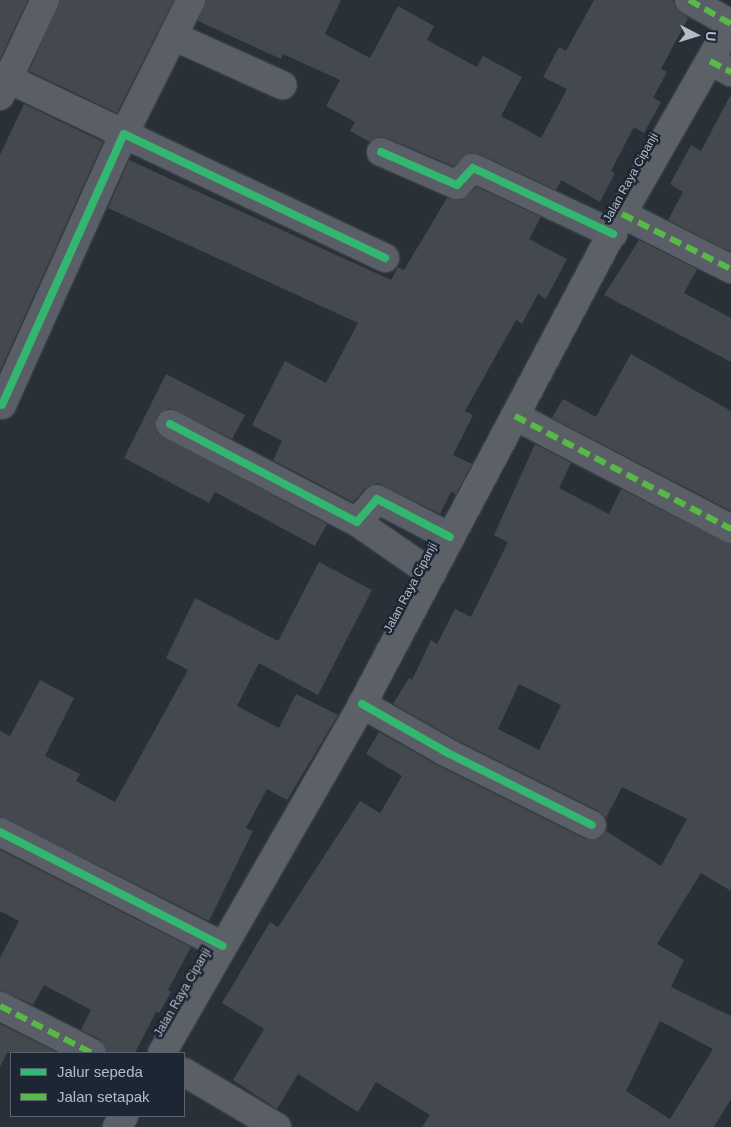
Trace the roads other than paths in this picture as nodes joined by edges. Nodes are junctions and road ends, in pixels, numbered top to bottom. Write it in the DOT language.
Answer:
graph roads {
  1 [pos="45,0"];
  2 [pos="191,0"];
  3 [pos="689,0"];
  4 [pos="731,24"];
  5 [pos="173,36"];
  6 [pos="721,66"];
  7 [pos="3,83"];
  8 [pos="282,85"];
  9 [pos="124,134"];
  10 [pos="381,152"];
  11 [pos="618,224"];
  12 [pos="385,258"];
  13 [pos="731,269"];
  14 [pos="2,405"];
  15 [pos="515,416"];
  16 [pos="170,424"];
  17 [pos="357,522"];
  18 [pos="731,529"];
  19 [pos="450,537"];
  20 [pos="432,574"];
  21 [pos="362,704"];
  22 [pos="592,825"];
  23 [pos="0,832"];
  24 [pos="223,946"];
  25 [pos="0,1006"];
  26 [pos="90,1052"];
  27 [pos="163,1052"];
  28 [pos="185,1073"];
  29 [pos="277,1127"];
  1 -- 7 [label="street"];
  2 -- 5 [label="street"];
  3 -- 4 [label="street"];
  4 -- 6 [label="main road, Jalan Raya Cipanji"];
  5 -- 8 [label="street"];
  5 -- 9 [label="street"];
  6 -- 11 [label="main road, Jalan Raya Cipanji"];
  7 -- 9 [label="street"];
  9 -- 12 [label="street"];
  9 -- 14 [label="street"];
  10 -- 11 [label="street"];
  11 -- 13 [label="street"];
  11 -- 15 [label="main road, Jalan Raya Cipanji"];
  15 -- 18 [label="street"];
  15 -- 19 [label="main road, Jalan Raya Cipanji"];
  16 -- 17 [label="street"];
  17 -- 19 [label="street"];
  17 -- 20 [label="street"];
  19 -- 20 [label="main road, Jalan Raya Cipanji"];
  20 -- 21 [label="main road, Jalan Raya Cipanji"];
  21 -- 22 [label="street"];
  21 -- 24 [label="main road, Jalan Raya Cipanji"];
  23 -- 24 [label="street"];
  24 -- 27 [label="main road, Jalan Raya Cipanji"];
  25 -- 26 [label="street"];
  28 -- 29 [label="street"];
}
